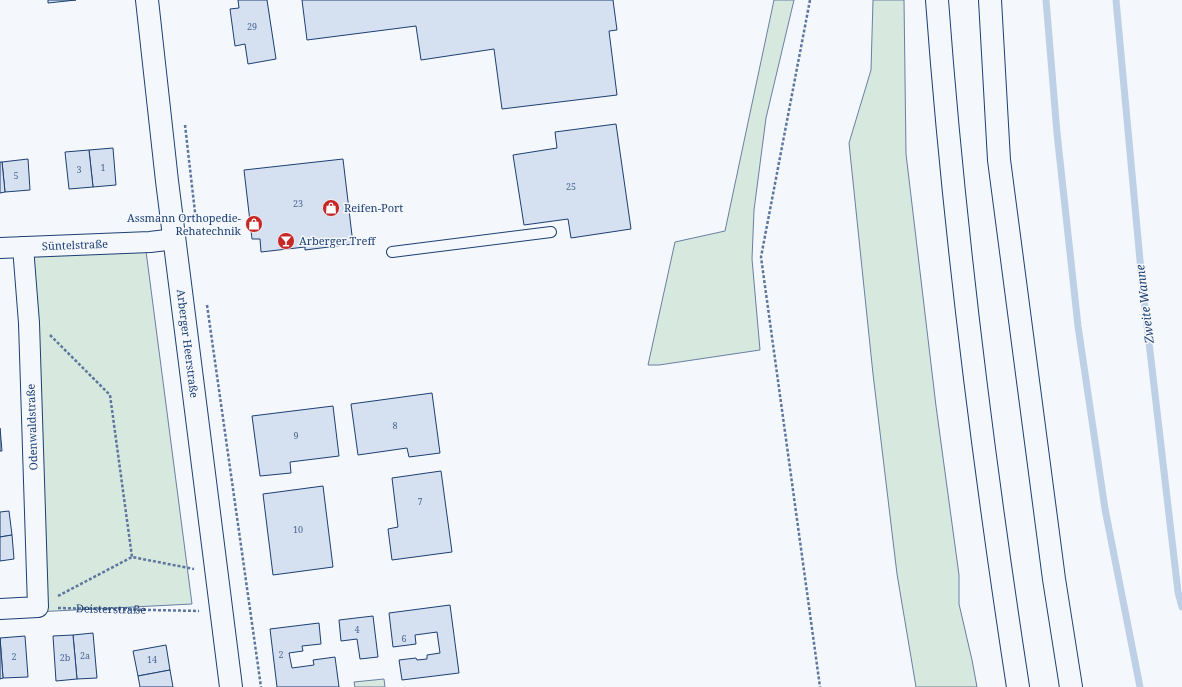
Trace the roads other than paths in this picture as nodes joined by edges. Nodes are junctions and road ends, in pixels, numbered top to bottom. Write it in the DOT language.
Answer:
graph roads {
  1 [pos="147,0"];
  2 [pos="937,0"];
  3 [pos="990,0"];
  4 [pos="551,232"];
  5 [pos="175,239"];
  6 [pos="23,247"];
  7 [pos="0,248"];
  8 [pos="392,252"];
  9 [pos="0,609"];
  10 [pos="231,687"];
  11 [pos="1018,687"];
  12 [pos="1071,687"];
  1 -- 5 [label="main road, Arberger Heerstraße"];
  2 -- 11 [label="main road"];
  3 -- 12 [label="main road"];
  4 -- 8 [label="lane"];
  5 -- 6 [label="street, Süntelstraße"];
  5 -- 10 [label="main road, Arberger Heerstraße"];
  6 -- 7 [label="street, Süntelstraße"];
  6 -- 9 [label="street, Odenwaldstraße"];
}
